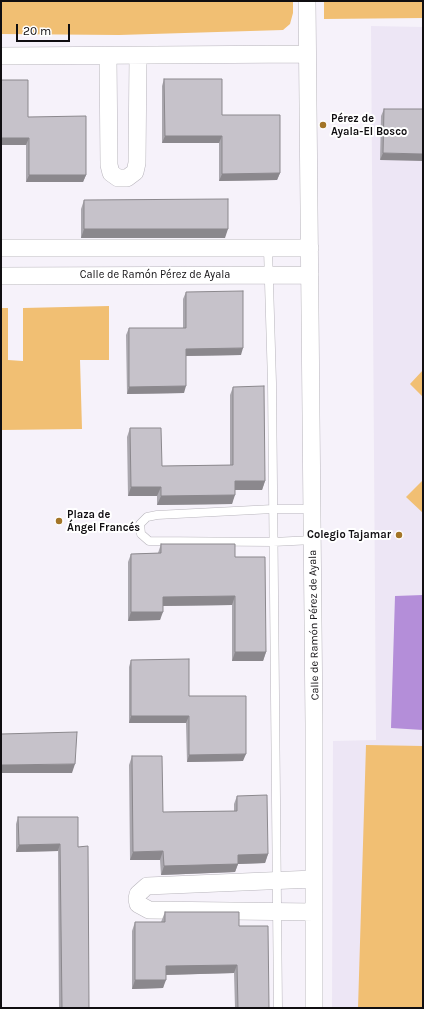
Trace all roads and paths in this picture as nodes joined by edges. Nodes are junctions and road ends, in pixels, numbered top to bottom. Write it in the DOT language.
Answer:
graph roads {
  1 [pos="307,1"];
  2 [pos="307,54"];
  3 [pos="1,56"];
  4 [pos="108,56"];
  5 [pos="138,56"];
  6 [pos="1,248"];
  7 [pos="310,248"];
  8 [pos="268,249"];
  9 [pos="269,275"];
  10 [pos="310,275"];
  11 [pos="1,276"];
  12 [pos="273,509"];
  13 [pos="312,509"];
  14 [pos="313,540"];
  15 [pos="273,542"];
  16 [pos="314,879"];
  17 [pos="277,881"];
  18 [pos="277,912"];
  19 [pos="314,912"];
  20 [pos="278,1008"];
  21 [pos="314,1008"];
  1 -- 2 [label="street, Calle de Ramón Pérez de Ayala"];
  2 -- 5 [label="street"];
  2 -- 7 [label="street, Calle de Ramón Pérez de Ayala"];
  3 -- 4 [label="street"];
  4 -- 5 [label="street"];
  4 -- 5 [label="street"];
  6 -- 8 [label="street"];
  7 -- 8 [label="street"];
  7 -- 10 [label="street, Calle de Ramón Pérez de Ayala"];
  8 -- 9 [label="lane"];
  9 -- 10 [label="street, Calle de Ramón Pérez de Ayala"];
  9 -- 11 [label="street, Calle de Ramón Pérez de Ayala"];
  9 -- 12 [label="lane"];
  10 -- 13 [label="street, Calle de Ramón Pérez de Ayala"];
  12 -- 13 [label="lane"];
  12 -- 15 [label="lane"];
  12 -- 15 [label="lane"];
  13 -- 14 [label="street, Calle de Ramón Pérez de Ayala"];
  14 -- 15 [label="lane"];
  14 -- 16 [label="street, Calle de Ramón Pérez de Ayala"];
  15 -- 17 [label="lane"];
  16 -- 17 [label="street"];
  16 -- 19 [label="street, Calle de Ramón Pérez de Ayala"];
  17 -- 18 [label="lane"];
  17 -- 18 [label="street"];
  18 -- 19 [label="street"];
  18 -- 20 [label="lane"];
  19 -- 21 [label="street, Calle de Ramón Pérez de Ayala"];
}
